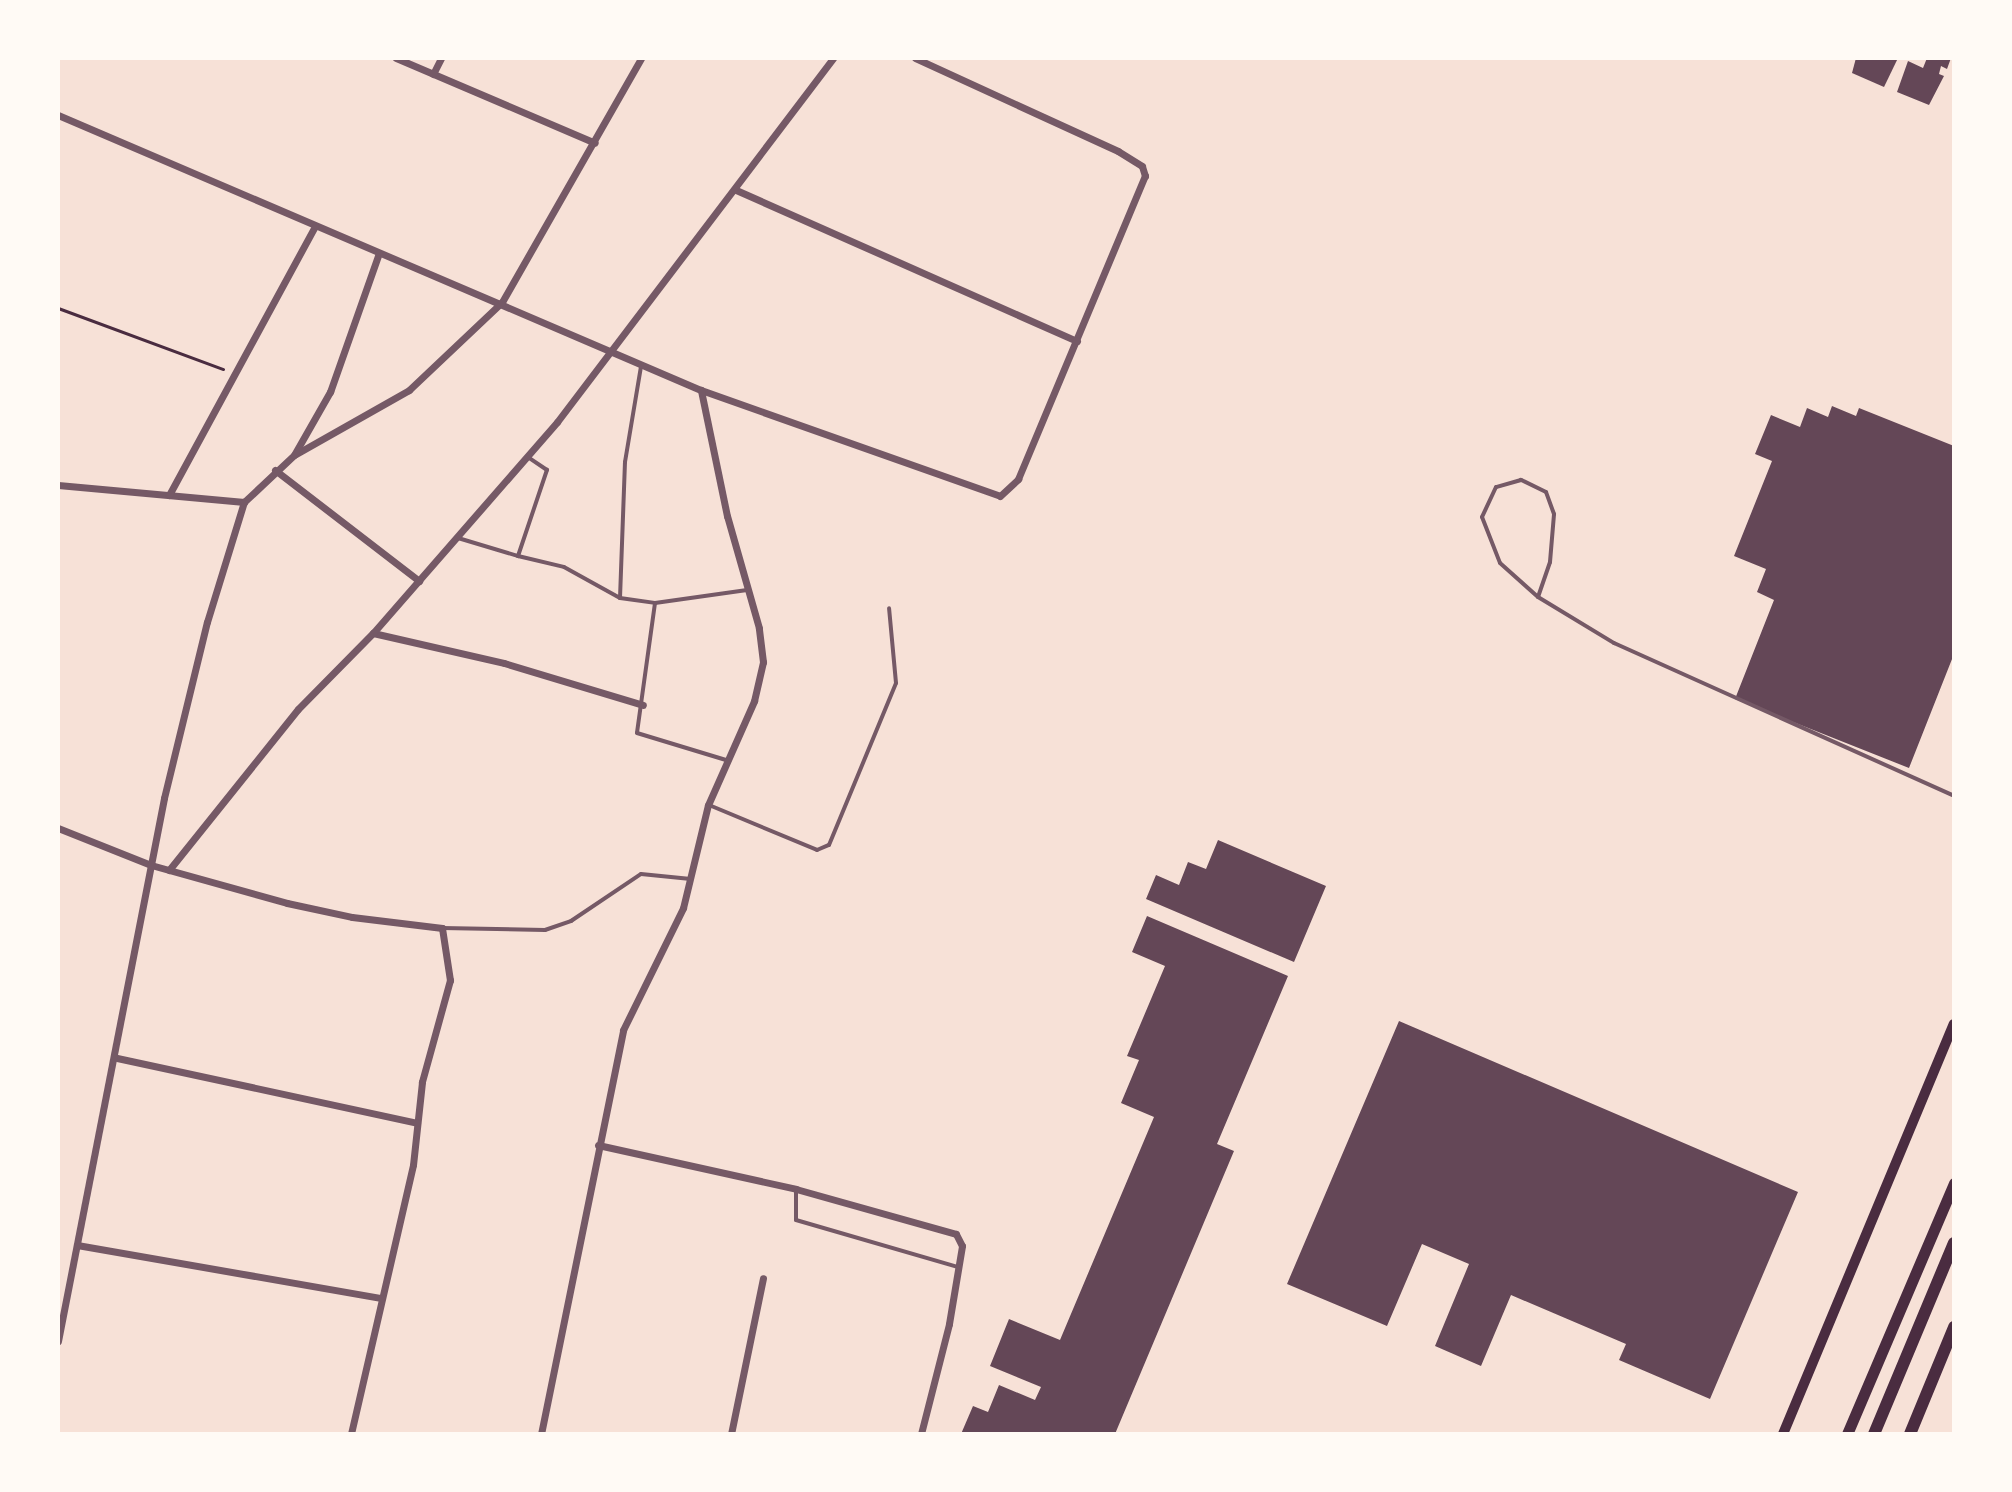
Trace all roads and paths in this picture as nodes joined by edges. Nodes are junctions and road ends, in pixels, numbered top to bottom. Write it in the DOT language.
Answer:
graph roads {
  1 [pos="396,58"];
  2 [pos="441,58"];
  3 [pos="641,58"];
  4 [pos="833,58"];
  5 [pos="915,58"];
  6 [pos="433,74"];
  7 [pos="58,115"];
  8 [pos="595,143"];
  9 [pos="736,190"];
  10 [pos="315,226"];
  11 [pos="379,253"];
  12 [pos="502,302"];
  13 [pos="58,308"];
  14 [pos="1077,341"];
  15 [pos="612,352"];
  16 [pos="641,365"];
  17 [pos="237,375"];
  18 [pos="701,390"];
  19 [pos="294,455"];
  20 [pos="526,456"];
  21 [pos="275,470"];
  22 [pos="58,485"];
  23 [pos="169,495"];
  24 [pos="244,502"];
  25 [pos="458,538"];
  26 [pos="518,556"];
  27 [pos="419,581"];
  28 [pos="749,590"];
  29 [pos="1538,597"];
  30 [pos="620,598"];
  31 [pos="655,603"];
  32 [pos="889,608"];
  33 [pos="373,633"];
  34 [pos="643,705"];
  35 [pos="726,760"];
  36 [pos="1954,796"];
  37 [pos="708,805"];
  38 [pos="58,828"];
  39 [pos="151,865"];
  40 [pos="169,870"];
  41 [pos="691,879"];
  42 [pos="442,928"];
  43 [pos="1954,1024"];
  44 [pos="117,1058"];
  45 [pos="417,1123"];
  46 [pos="598,1145"];
  47 [pos="1954,1183"];
  48 [pos="796,1189"];
  49 [pos="1954,1243"];
  50 [pos="77,1245"];
  51 [pos="958,1267"];
  52 [pos="763,1278"];
  53 [pos="381,1298"];
  54 [pos="1954,1327"];
  55 [pos="58,1341"];
  56 [pos="351,1434"];
  57 [pos="541,1434"];
  58 [pos="731,1434"];
  59 [pos="921,1434"];
  60 [pos="1783,1434"];
  61 [pos="1847,1434"];
  62 [pos="1874,1434"];
  63 [pos="1910,1434"];
  1 -- 6 [label="street"];
  2 -- 6 [label="street"];
  3 -- 8 [label="street"];
  4 -- 9 [label="street"];
  5 -- 14 [label="street"];
  6 -- 8 [label="street"];
  7 -- 10 [label="street"];
  8 -- 12 [label="street"];
  9 -- 14 [label="street"];
  9 -- 15 [label="street"];
  10 -- 11 [label="street"];
  10 -- 17 [label="street"];
  11 -- 12 [label="street"];
  11 -- 19 [label="street"];
  12 -- 15 [label="street"];
  12 -- 19 [label="street"];
  13 -- 17 [label="path"];
  14 -- 18 [label="street"];
  15 -- 16 [label="street"];
  15 -- 20 [label="street"];
  16 -- 18 [label="street"];
  16 -- 30 [label="lane"];
  17 -- 23 [label="street"];
  18 -- 28 [label="street"];
  19 -- 21 [label="street"];
  20 -- 25 [label="street"];
  20 -- 26 [label="lane"];
  21 -- 24 [label="street"];
  21 -- 27 [label="street"];
  22 -- 23 [label="street"];
  23 -- 24 [label="street"];
  24 -- 39 [label="street"];
  25 -- 26 [label="lane"];
  25 -- 27 [label="street"];
  26 -- 30 [label="lane"];
  27 -- 33 [label="street"];
  28 -- 31 [label="lane"];
  28 -- 35 [label="street"];
  29 -- 29 [label="lane"];
  29 -- 36 [label="lane"];
  30 -- 31 [label="lane"];
  31 -- 34 [label="lane"];
  32 -- 37 [label="lane"];
  33 -- 34 [label="street"];
  33 -- 40 [label="street"];
  34 -- 35 [label="lane"];
  35 -- 37 [label="street"];
  37 -- 41 [label="street"];
  38 -- 39 [label="street"];
  39 -- 40 [label="street"];
  39 -- 44 [label="street"];
  40 -- 42 [label="street"];
  41 -- 42 [label="lane"];
  41 -- 46 [label="street"];
  42 -- 45 [label="street"];
  43 -- 60 [label="main road"];
  44 -- 45 [label="street"];
  44 -- 50 [label="street"];
  45 -- 53 [label="street"];
  46 -- 48 [label="street"];
  46 -- 57 [label="street"];
  47 -- 61 [label="main road"];
  48 -- 51 [label="lane"];
  48 -- 51 [label="street"];
  49 -- 62 [label="highway"];
  50 -- 53 [label="street"];
  50 -- 55 [label="street"];
  51 -- 59 [label="street"];
  52 -- 58 [label="street"];
  53 -- 56 [label="street"];
  54 -- 63 [label="highway"];
}
